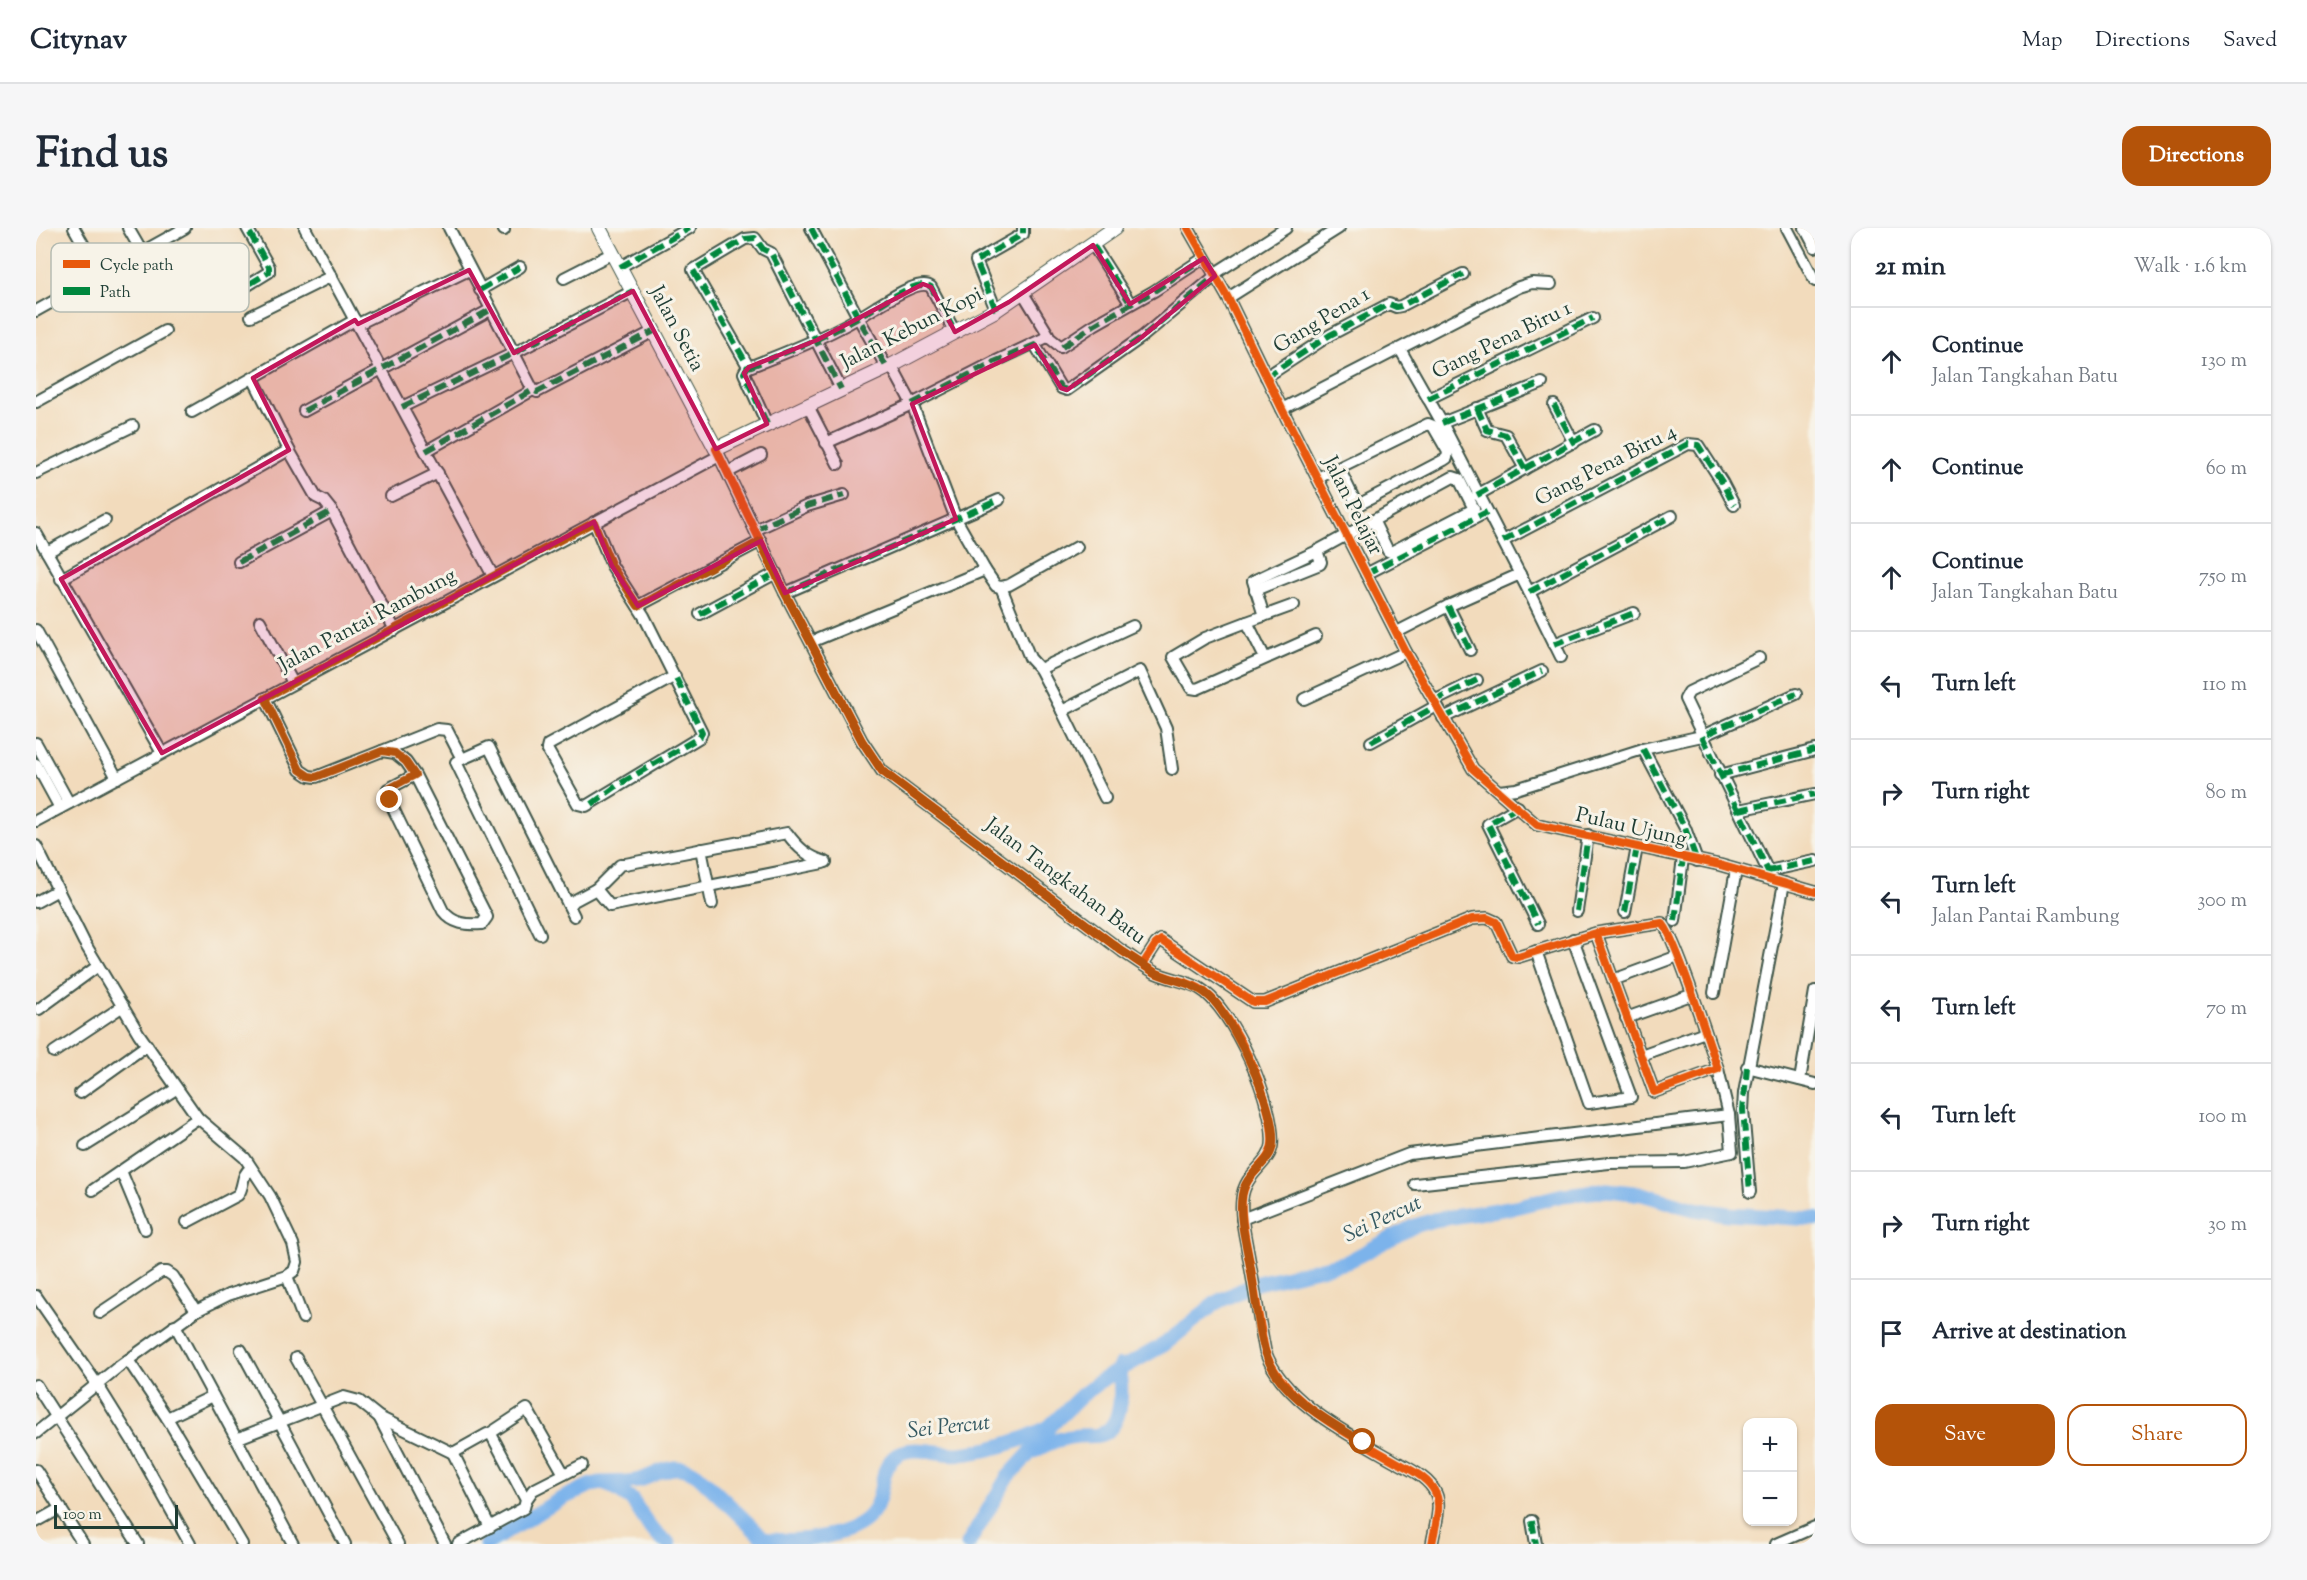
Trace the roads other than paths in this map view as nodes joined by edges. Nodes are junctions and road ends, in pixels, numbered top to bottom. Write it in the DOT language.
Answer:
graph roads {
  1 [pos="74,228"];
  2 [pos="128,228"];
  3 [pos="185,228"];
  4 [pos="247,228"];
  5 [pos="305,228"];
  6 [pos="449,228"];
  7 [pos="599,228"];
  8 [pos="690,228"];
  9 [pos="811,228"];
  10 [pos="1023,228"];
  11 [pos="1116,228"];
  12 [pos="1188,228"];
  13 [pos="1286,228"];
  14 [pos="1339,228"];
  15 [pos="1787,228"];
  16 [pos="1805,228"];
  17 [pos="82,243"];
  18 [pos="137,243"];
  19 [pos="158,243"];
  20 [pos="1093,245"];
  21 [pos="1815,248"];
  22 [pos="613,253"];
  23 [pos="1204,258"];
  24 [pos="520,267"];
  25 [pos="620,267"];
  26 [pos="469,270"];
  27 [pos="1463,274"];
  28 [pos="1214,275"];
  29 [pos="332,276"];
  30 [pos="564,278"];
  31 [pos="1815,280"];
  32 [pos="249,284"];
  33 [pos="1551,284"];
  34 [pos="480,290"];
  35 [pos="633,291"];
  36 [pos="1023,292"];
  37 [pos="1228,298"];
  38 [pos="51,303"];
  39 [pos="1130,303"];
  40 [pos="490,310"];
  41 [pos="996,310"];
  42 [pos="36,311"];
  43 [pos="251,316"];
  44 [pos="1593,318"];
  45 [pos="859,319"];
  46 [pos="356,322"];
  47 [pos="165,331"];
  48 [pos="654,331"];
  49 [pos="955,332"];
  50 [pos="1047,336"];
  51 [pos="817,340"];
  52 [pos="1035,345"];
  53 [pos="1400,349"];
  54 [pos="514,353"];
  55 [pos="889,366"];
  56 [pos="749,367"];
  57 [pos="381,369"];
  58 [pos="1266,377"];
  59 [pos="253,378"];
  60 [pos="1542,383"];
  61 [pos="841,388"];
  62 [pos="533,390"];
  63 [pos="1428,399"];
  64 [pos="36,402"];
  65 [pos="912,404"];
  66 [pos="1554,405"];
  67 [pos="808,406"];
  68 [pos="402,407"];
  69 [pos="1477,408"];
  70 [pos="1282,409"];
  71 [pos="304,411"];
  72 [pos="192,412"];
  73 [pos="1442,423"];
  74 [pos="767,424"];
  75 [pos="133,426"];
  76 [pos="1596,430"];
  77 [pos="826,443"];
  78 [pos="1574,443"];
  79 [pos="289,450"];
  80 [pos="426,451"];
  81 [pos="718,452"];
  82 [pos="761,455"];
  83 [pos="838,464"];
  84 [pos="1339,468"];
  85 [pos="1525,469"];
  86 [pos="728,472"];
  87 [pos="36,473"];
  88 [pos="438,473"];
  89 [pos="1318,478"];
  90 [pos="844,495"];
  91 [pos="1477,495"];
  92 [pos="391,496"];
  93 [pos="999,500"];
  94 [pos="1734,505"];
  95 [pos="332,511"];
  96 [pos="1487,512"];
  97 [pos="1672,516"];
  98 [pos="956,519"];
  99 [pos="105,520"];
  100 [pos="1373,520"];
  101 [pos="594,522"];
  102 [pos="755,530"];
  103 [pos="36,533"];
  104 [pos="1346,535"];
  105 [pos="760,541"];
  106 [pos="1503,541"];
  107 [pos="1077,547"];
  108 [pos="47,552"];
  109 [pos="239,562"];
  110 [pos="985,570"];
  111 [pos="776,573"];
  112 [pos="1366,573"];
  113 [pos="1520,574"];
  114 [pos="493,576"];
  115 [pos="61,579"];
  116 [pos="1001,587"];
  117 [pos="1529,592"];
  118 [pos="785,593"];
  119 [pos="1294,605"];
  120 [pos="638,606"];
  121 [pos="1448,606"];
  122 [pos="1634,613"];
  123 [pos="700,614"];
  124 [pos="1264,616"];
  125 [pos="260,621"];
  126 [pos="1247,622"];
  127 [pos="1133,626"];
  128 [pos="36,630"];
  129 [pos="395,630"];
  130 [pos="1397,632"];
  131 [pos="1316,636"];
  132 [pos="811,642"];
  133 [pos="1554,644"];
  134 [pos="1470,650"];
  135 [pos="1406,652"];
  136 [pos="1561,657"];
  137 [pos="1265,658"];
  138 [pos="1759,658"];
  139 [pos="1040,669"];
  140 [pos="1542,671"];
  141 [pos="675,676"];
  142 [pos="1477,680"];
  143 [pos="293,684"];
  144 [pos="1796,694"];
  145 [pos="265,698"];
  146 [pos="1304,699"];
  147 [pos="1435,704"];
  148 [pos="1062,711"];
  149 [pos="1443,718"];
  150 [pos="1702,736"];
  151 [pos="1371,742"];
  152 [pos="36,743"];
  153 [pos="1643,749"];
  154 [pos="1815,750"];
  155 [pos="382,751"];
  156 [pos="162,753"];
  157 [pos="462,759"];
  158 [pos="36,764"];
  159 [pos="1172,769"];
  160 [pos="415,775"];
  161 [pos="1720,775"];
  162 [pos="117,778"];
  163 [pos="1499,791"];
  164 [pos="1815,794"];
  165 [pos="1105,798"];
  166 [pos="64,806"];
  167 [pos="1518,807"];
  168 [pos="1740,810"];
  169 [pos="36,821"];
  170 [pos="1588,835"];
  171 [pos="36,846"];
  172 [pos="1637,847"];
  173 [pos="701,849"];
  174 [pos="1683,858"];
  175 [pos="1697,861"];
  176 [pos="1815,861"];
  177 [pos="1736,870"];
  178 [pos="1768,874"];
  179 [pos="1784,883"];
  180 [pos="708,886"];
  181 [pos="596,889"];
  182 [pos="58,890"];
  183 [pos="1815,892"];
  184 [pos="36,902"];
  185 [pos="568,904"];
  186 [pos="712,904"];
  187 [pos="1578,911"];
  188 [pos="1625,912"];
  189 [pos="574,916"];
  190 [pos="1675,921"];
  191 [pos="1538,924"];
  192 [pos="1596,933"];
  193 [pos="540,934"];
  194 [pos="1572,939"];
  195 [pos="1536,951"];
  196 [pos="1678,956"];
  197 [pos="1143,964"];
  198 [pos="98,966"];
  199 [pos="1613,980"];
  200 [pos="1815,991"];
  201 [pos="1714,993"];
  202 [pos="1691,995"];
  203 [pos="123,1006"];
  204 [pos="39,1009"];
  205 [pos="1626,1018"];
  206 [pos="1705,1032"];
  207 [pos="147,1045"];
  208 [pos="54,1052"];
  209 [pos="1641,1055"];
  210 [pos="1747,1067"];
  211 [pos="1718,1069"];
  212 [pos="1800,1080"];
  213 [pos="1815,1084"];
  214 [pos="176,1089"];
  215 [pos="80,1093"];
  216 [pos="1729,1115"];
  217 [pos="198,1119"];
  218 [pos="85,1146"];
  219 [pos="251,1168"];
  220 [pos="122,1171"];
  221 [pos="1416,1184"];
  222 [pos="93,1190"];
  223 [pos="1750,1192"];
  224 [pos="1242,1219"];
  225 [pos="187,1222"];
  226 [pos="145,1229"];
  227 [pos="287,1276"];
  228 [pos="36,1296"];
  229 [pos="196,1311"];
  230 [pos="100,1313"];
  231 [pos="303,1318"];
  232 [pos="175,1325"];
  233 [pos="241,1350"];
  234 [pos="296,1358"];
  235 [pos="128,1360"];
  236 [pos="97,1384"];
  237 [pos="36,1385"];
  238 [pos="213,1396"];
  239 [pos="322,1405"];
  240 [pos="57,1416"];
  241 [pos="379,1417"];
  242 [pos="167,1418"];
  243 [pos="279,1422"];
  244 [pos="36,1433"];
  245 [pos="489,1434"];
  246 [pos="236,1439"];
  247 [pos="453,1453"];
  248 [pos="582,1465"];
  249 [pos="36,1470"];
  250 [pos="564,1474"];
  251 [pos="526,1500"];
  252 [pos="61,1508"];
  253 [pos="1532,1521"];
  254 [pos="36,1522"];
  255 [pos="490,1527"];
  256 [pos="1815,1527"];
  257 [pos="83,1544"];
  258 [pos="138,1544"];
  259 [pos="190,1544"];
  260 [pos="242,1544"];
  261 [pos="293,1544"];
  262 [pos="345,1544"];
  263 [pos="398,1544"];
  264 [pos="445,1544"];
  265 [pos="458,1544"];
  266 [pos="1432,1544"];
  267 [pos="1536,1544"];
  268 [pos="1776,1544"];
  1 -- 17 [label="street"];
  2 -- 18 [label="street"];
  3 -- 19 [label="street"];
  4 -- 32 [label="street"];
  5 -- 29 [label="street"];
  6 -- 26 [label="street"];
  7 -- 22 [label="main road, Jalan Setia"];
  8 -- 25 [label="street"];
  9 -- 45 [label="street"];
  10 -- 41 [label="street"];
  11 -- 20 [label="main road, Jalan Kebun Kopi"];
  12 -- 23 [label="street, Jalan Pelajar"];
  13 -- 28 [label="street"];
  14 -- 37 [label="street"];
  15 -- 31 [label="street"];
  16 -- 21 [label="street"];
  20 -- 36 [label="main road, Jalan Kebun Kopi"];
  20 -- 39 [label="street"];
  22 -- 25 [label="main road, Jalan Setia"];
  22 -- 30 [label="street"];
  23 -- 28 [label="street, Jalan Pelajar"];
  23 -- 39 [label="street"];
  24 -- 34 [label="street"];
  25 -- 35 [label="main road, Jalan Setia"];
  26 -- 34 [label="street"];
  26 -- 46 [label="street"];
  27 -- 58 [label="street, Gang Pena 1"];
  28 -- 37 [label="street, Jalan Pelajar"];
  28 -- 52 [label="street"];
  29 -- 43 [label="street"];
  29 -- 46 [label="street"];
  33 -- 53 [label="street"];
  34 -- 40 [label="street"];
  35 -- 48 [label="main road, Jalan Setia"];
  35 -- 54 [label="street"];
  36 -- 41 [label="main road, Jalan Kebun Kopi"];
  36 -- 50 [label="street"];
  37 -- 58 [label="street, Jalan Pelajar"];
  38 -- 42 [label="street"];
  39 -- 50 [label="street"];
  40 -- 54 [label="street"];
  40 -- 57 [label="street"];
  41 -- 49 [label="main road, Jalan Kebun Kopi"];
  44 -- 63 [label="street, Gang Pena Biru 1"];
  45 -- 49 [label="street"];
  45 -- 51 [label="street"];
  45 -- 55 [label="street"];
  46 -- 57 [label="street"];
  46 -- 59 [label="street"];
  47 -- 64 [label="street"];
  48 -- 62 [label="street"];
  48 -- 81 [label="main road, Jalan Setia"];
  49 -- 55 [label="main road, Jalan Kebun Kopi"];
  50 -- 52 [label="street"];
  51 -- 56 [label="street"];
  51 -- 56 [label="street"];
  51 -- 61 [label="street"];
  52 -- 65 [label="street"];
  53 -- 63 [label="street"];
  53 -- 70 [label="street"];
  54 -- 62 [label="street"];
  54 -- 68 [label="street"];
  55 -- 61 [label="main road, Jalan Kebun Kopi"];
  55 -- 65 [label="street"];
  56 -- 74 [label="street"];
  57 -- 68 [label="street"];
  57 -- 71 [label="street"];
  58 -- 70 [label="street, Jalan Pelajar"];
  59 -- 72 [label="street"];
  59 -- 79 [label="street"];
  60 -- 69 [label="street"];
  61 -- 67 [label="main road, Jalan Kebun Kopi"];
  62 -- 80 [label="street"];
  63 -- 73 [label="street"];
  65 -- 77 [label="street"];
  65 -- 98 [label="street"];
  66 -- 78 [label="street"];
  67 -- 74 [label="main road, Jalan Kebun Kopi"];
  67 -- 77 [label="street"];
  68 -- 80 [label="street"];
  69 -- 73 [label="street"];
  69 -- 85 [label="street"];
  70 -- 89 [label="street, Jalan Pelajar"];
  73 -- 91 [label="street"];
  74 -- 81 [label="main road, Jalan Kebun Kopi"];
  75 -- 87 [label="street"];
  76 -- 78 [label="street"];
  77 -- 83 [label="street"];
  78 -- 85 [label="street"];
  79 -- 95 [label="street"];
  79 -- 115 [label="street"];
  80 -- 88 [label="street"];
  81 -- 86 [label="street, Jalan Tangkahan Batu"];
  81 -- 101 [label="street, Jalan Pantai Rambung"];
  82 -- 86 [label="street"];
  84 -- 84 [label="street"];
  84 -- 89 [label="street"];
  85 -- 91 [label="street"];
  86 -- 102 [label="street, Jalan Tangkahan Batu"];
  88 -- 92 [label="street"];
  88 -- 114 [label="street"];
  89 -- 104 [label="street, Jalan Pelajar"];
  90 -- 102 [label="street"];
  91 -- 96 [label="street"];
  93 -- 98 [label="street"];
  94 -- 106 [label="street, Gang Pena Biru 4"];
  95 -- 109 [label="street"];
  95 -- 129 [label="street"];
  96 -- 106 [label="street"];
  96 -- 112 [label="street"];
  97 -- 117 [label="street"];
  98 -- 110 [label="street"];
  98 -- 118 [label="street"];
  99 -- 108 [label="street"];
  100 -- 100 [label="street"];
  100 -- 104 [label="street"];
  101 -- 114 [label="street, Jalan Pantai Rambung"];
  101 -- 120 [label="street"];
  102 -- 105 [label="street, Jalan Tangkahan Batu"];
  103 -- 108 [label="street"];
  104 -- 112 [label="street, Jalan Pelajar"];
  104 -- 124 [label="street"];
  105 -- 111 [label="street, Jalan Tangkahan Batu"];
  105 -- 120 [label="street"];
  106 -- 113 [label="street"];
  107 -- 116 [label="street"];
  108 -- 115 [label="street"];
  110 -- 116 [label="street"];
  110 -- 132 [label="street"];
  111 -- 118 [label="street, Jalan Tangkahan Batu"];
  111 -- 123 [label="street"];
  112 -- 130 [label="street, Jalan Pelajar"];
  113 -- 117 [label="street"];
  113 -- 121 [label="street"];
  114 -- 129 [label="street, Jalan Pantai Rambung"];
  115 -- 156 [label="street"];
  116 -- 139 [label="street"];
  117 -- 133 [label="street"];
  118 -- 132 [label="street, Jalan Tangkahan Batu"];
  119 -- 124 [label="street"];
  120 -- 141 [label="street"];
  121 -- 130 [label="street"];
  121 -- 134 [label="street"];
  122 -- 133 [label="street"];
  124 -- 126 [label="street"];
  125 -- 143 [label="street"];
  126 -- 137 [label="street"];
  126 -- 137 [label="street"];
  127 -- 139 [label="street"];
  128 -- 162 [label="street"];
  129 -- 143 [label="street, Jalan Pantai Rambung"];
  130 -- 135 [label="street, Jalan Pelajar"];
  131 -- 137 [label="street"];
  132 -- 197 [label="street, Jalan Tangkahan Batu"];
  133 -- 136 [label="street"];
  135 -- 146 [label="street"];
  135 -- 147 [label="street, Jalan Pelajar"];
  138 -- 150 [label="street"];
  139 -- 148 [label="street"];
  140 -- 149 [label="street"];
  141 -- 141 [label="street"];
  142 -- 147 [label="street"];
  143 -- 145 [label="street, Jalan Pantai Rambung"];
  144 -- 150 [label="street"];
  145 -- 155 [label="street"];
  145 -- 156 [label="street, Jalan Pantai Rambung"];
  147 -- 149 [label="street, Jalan Pelajar"];
  147 -- 151 [label="street"];
  148 -- 159 [label="street"];
  148 -- 165 [label="street"];
  149 -- 163 [label="street, Jalan Pelajar"];
  150 -- 153 [label="street"];
  150 -- 161 [label="street"];
  152 -- 166 [label="street"];
  153 -- 163 [label="street"];
  153 -- 175 [label="street"];
  154 -- 161 [label="street"];
  155 -- 157 [label="street"];
  155 -- 160 [label="street"];
  156 -- 162 [label="street, Jalan Pantai Rambung"];
  157 -- 185 [label="street"];
  157 -- 193 [label="street"];
  158 -- 166 [label="street"];
  160 -- 160 [label="street"];
  161 -- 168 [label="street"];
  162 -- 166 [label="street, Jalan Pantai Rambung"];
  163 -- 167 [label="street, Pulau Ujung"];
  164 -- 168 [label="street"];
  166 -- 169 [label="street, Jalan Pantai Rambung"];
  167 -- 170 [label="street, Pulau Ujung"];
  167 -- 191 [label="street"];
  168 -- 178 [label="street"];
  170 -- 172 [label="street, Pulau Ujung"];
  170 -- 187 [label="street"];
  171 -- 182 [label="street"];
  172 -- 174 [label="street, Pulau Ujung"];
  172 -- 188 [label="street"];
  173 -- 180 [label="street"];
  173 -- 180 [label="street"];
  173 -- 181 [label="street"];
  174 -- 175 [label="street, Pulau Ujung"];
  174 -- 190 [label="street"];
  175 -- 177 [label="street, Pulau Ujung"];
  176 -- 178 [label="street"];
  177 -- 178 [label="street, Pulau Ujung"];
  177 -- 201 [label="street"];
  178 -- 179 [label="street, Pulau Ujung"];
  179 -- 183 [label="street, Pulau Ujung"];
  179 -- 210 [label="street"];
  180 -- 181 [label="street"];
  180 -- 186 [label="street"];
  181 -- 185 [label="street"];
  182 -- 184 [label="street"];
  182 -- 198 [label="street"];
  185 -- 189 [label="street"];
  192 -- 194 [label="street"];
  192 -- 196 [label="street"];
  192 -- 199 [label="street"];
  194 -- 195 [label="street"];
  194 -- 195 [label="street"];
  195 -- 197 [label="street"];
  196 -- 199 [label="street"];
  196 -- 202 [label="street"];
  197 -- 224 [label="street, Jalan Tangkahan Batu"];
  198 -- 203 [label="street"];
  198 -- 204 [label="street"];
  199 -- 205 [label="street"];
  200 -- 212 [label="street"];
  202 -- 205 [label="street"];
  202 -- 206 [label="street"];
  203 -- 207 [label="street"];
  203 -- 208 [label="street"];
  205 -- 209 [label="street"];
  206 -- 209 [label="street"];
  206 -- 211 [label="street"];
  207 -- 214 [label="street"];
  207 -- 215 [label="street"];
  209 -- 211 [label="street"];
  210 -- 212 [label="street"];
  210 -- 223 [label="street"];
  211 -- 216 [label="street"];
  212 -- 213 [label="street"];
  214 -- 217 [label="street"];
  214 -- 218 [label="street"];
  216 -- 221 [label="street"];
  216 -- 224 [label="street"];
  217 -- 219 [label="street"];
  217 -- 220 [label="street"];
  219 -- 225 [label="street"];
  219 -- 227 [label="street"];
  220 -- 222 [label="street"];
  220 -- 226 [label="street"];
  224 -- 266 [label="street, Jalan Tangkahan Batu"];
  227 -- 229 [label="street"];
  227 -- 231 [label="street"];
  228 -- 236 [label="street"];
  229 -- 230 [label="street"];
  229 -- 232 [label="street"];
  232 -- 235 [label="street"];
  232 -- 238 [label="street"];
  233 -- 243 [label="street"];
  234 -- 239 [label="street"];
  235 -- 236 [label="street"];
  235 -- 242 [label="street"];
  236 -- 240 [label="street"];
  236 -- 259 [label="street"];
  237 -- 240 [label="street"];
  238 -- 242 [label="street"];
  238 -- 246 [label="street"];
  239 -- 241 [label="street"];
  239 -- 243 [label="street"];
  239 -- 263 [label="street"];
  240 -- 244 [label="street"];
  240 -- 258 [label="street"];
  241 -- 247 [label="street"];
  241 -- 264 [label="street"];
  242 -- 260 [label="street"];
  243 -- 246 [label="street"];
  243 -- 262 [label="street"];
  245 -- 247 [label="street"];
  245 -- 250 [label="street"];
  245 -- 251 [label="street"];
  246 -- 261 [label="street"];
  247 -- 255 [label="street"];
  248 -- 250 [label="street"];
  249 -- 252 [label="street"];
  250 -- 251 [label="street"];
  251 -- 255 [label="street"];
  252 -- 254 [label="street"];
  252 -- 257 [label="street"];
  253 -- 267 [label="street"];
  255 -- 265 [label="street"];
  256 -- 268 [label="street"];
}
